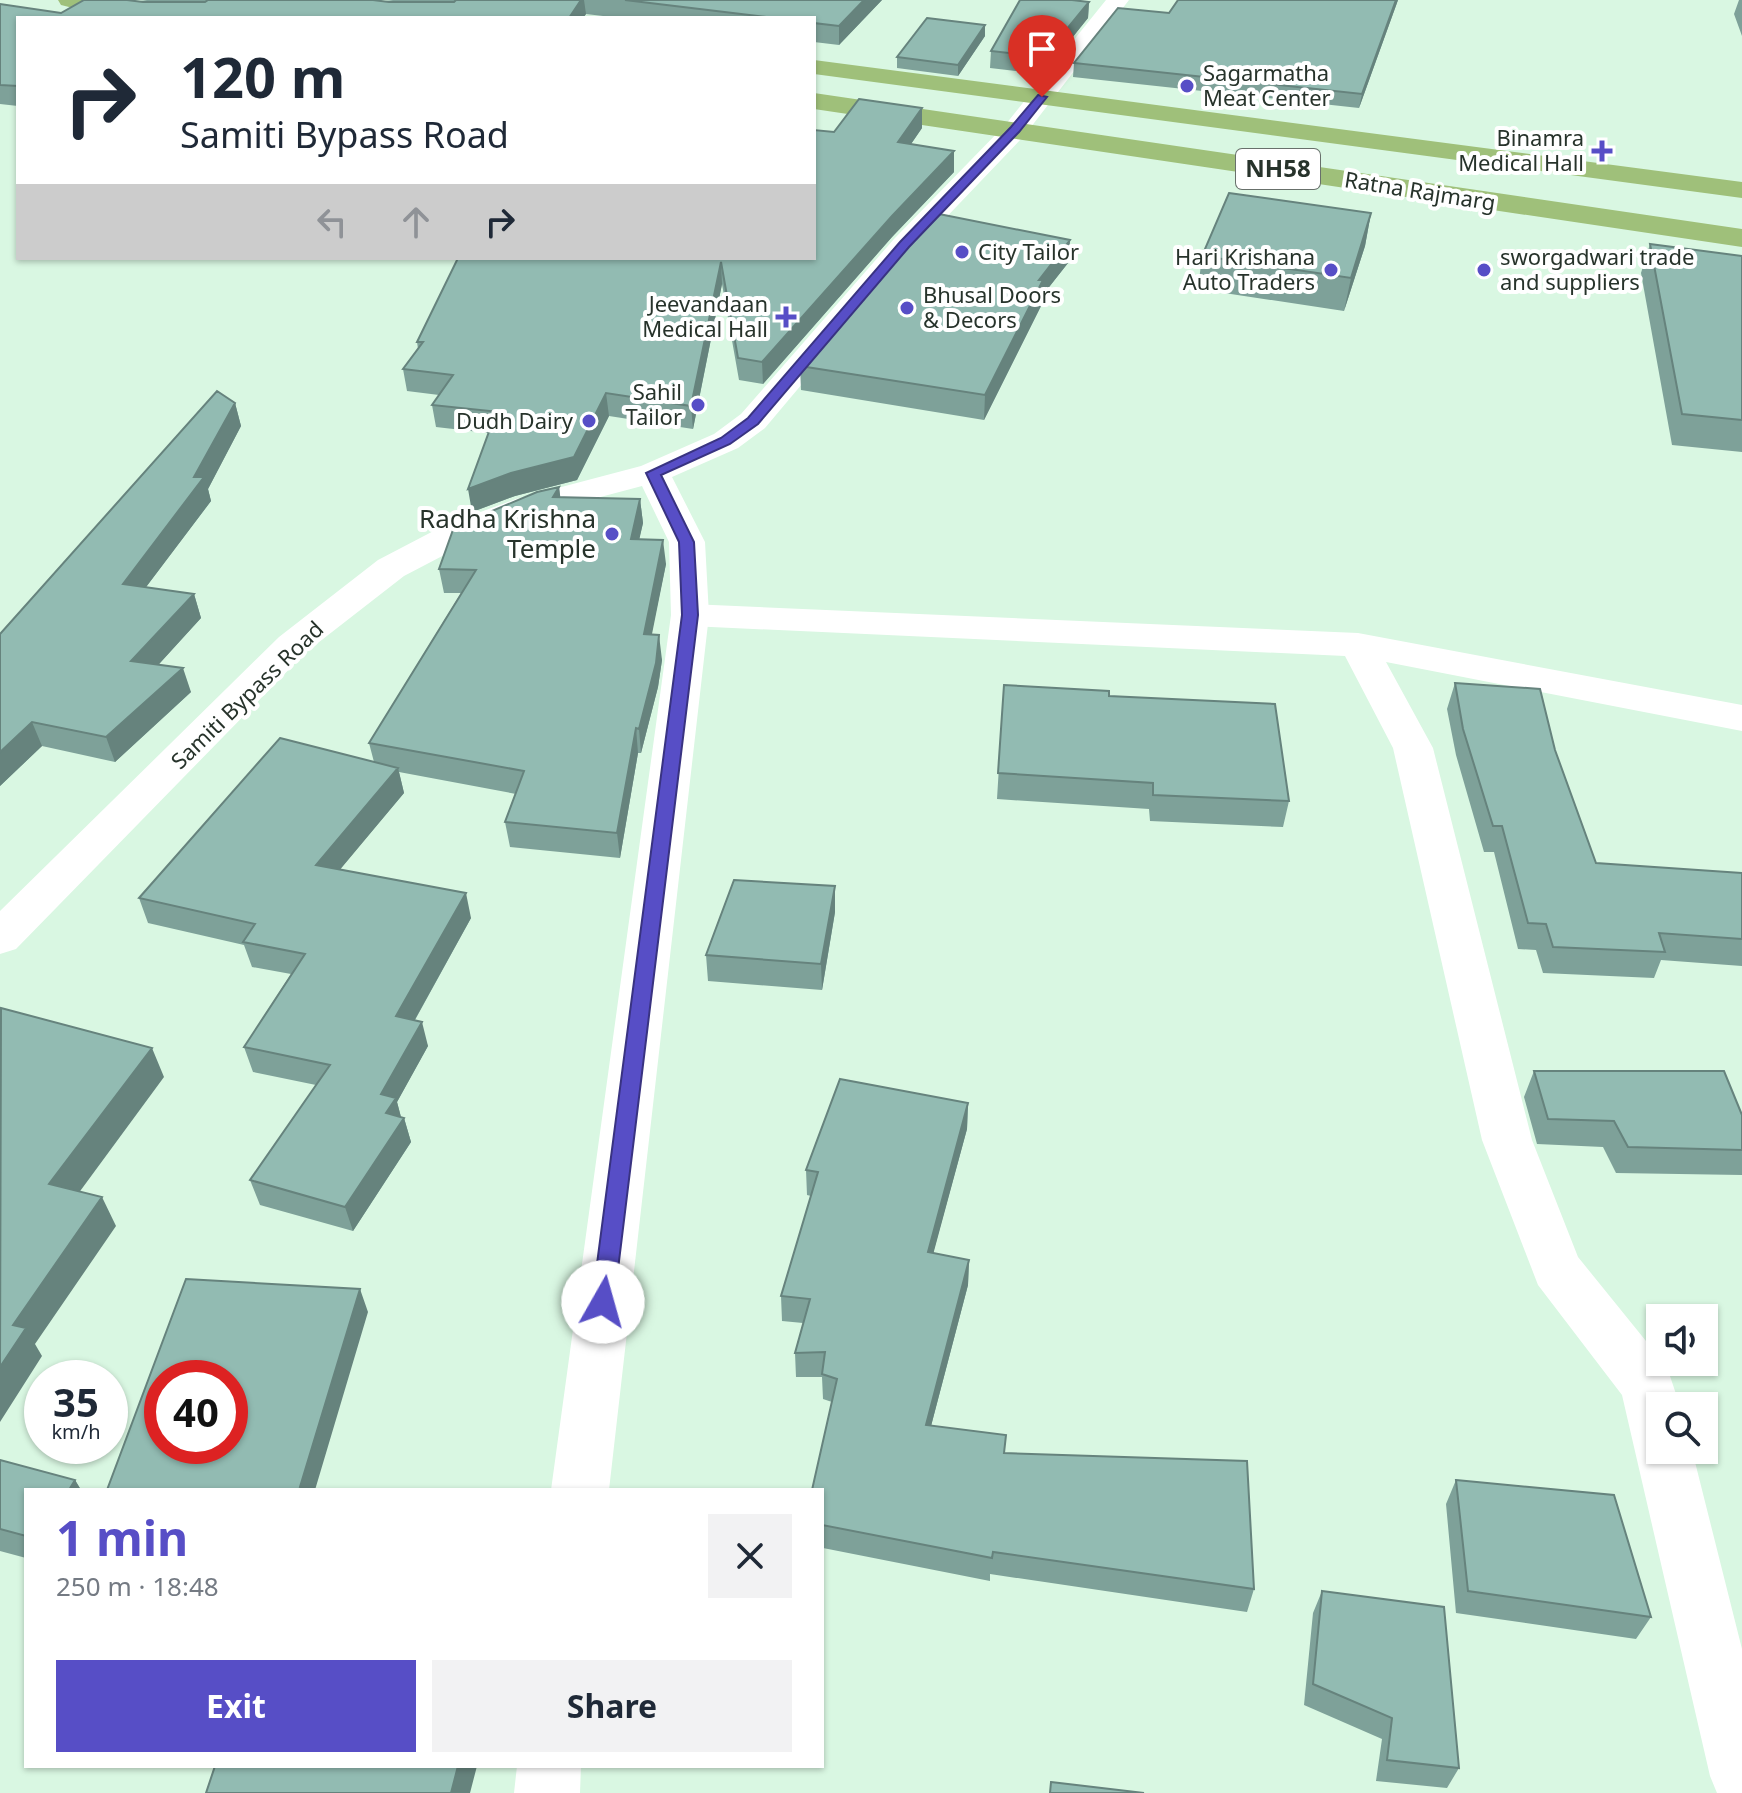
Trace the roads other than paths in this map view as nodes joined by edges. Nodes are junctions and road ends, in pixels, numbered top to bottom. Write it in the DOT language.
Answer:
graph roads {
  1 [pos="69,0"];
  2 [pos="1118,0"];
  3 [pos="184,16"];
  4 [pos="816,67"];
  5 [pos="1042,97"];
  6 [pos="816,101"];
  7 [pos="1015,130"];
  8 [pos="1742,190"];
  9 [pos="1742,238"];
  10 [pos="653,473"];
  11 [pos="690,615"];
  12 [pos="1358,645"];
  13 [pos="1742,718"];
  14 [pos="0,938"];
  15 [pos="1649,1392"];
  16 [pos="1666,1464"];
  17 [pos="580,1488"];
  18 [pos="549,1768"];
  19 [pos="1742,1776"];
  20 [pos="547,1793"];
  1 -- 3 [label="highway"];
  2 -- 5 [label="street, Samiti Bypass Road"];
  4 -- 5 [label="highway, Ratna Rajmarg / NH58"];
  5 -- 7 [label="street, Samiti Bypass Road"];
  5 -- 8 [label="highway, Ratna Rajmarg / NH58"];
  6 -- 7 [label="highway, Ratna Rajmarg / NH58"];
  7 -- 9 [label="highway, Ratna Rajmarg / NH58"];
  7 -- 10 [label="street, Samiti Bypass Road"];
  10 -- 11 [label="street"];
  10 -- 14 [label="street, Samiti Bypass Road"];
  11 -- 12 [label="street"];
  11 -- 17 [label="street"];
  12 -- 13 [label="street"];
  12 -- 15 [label="street"];
  16 -- 19 [label="street"];
  18 -- 20 [label="street"];
}
